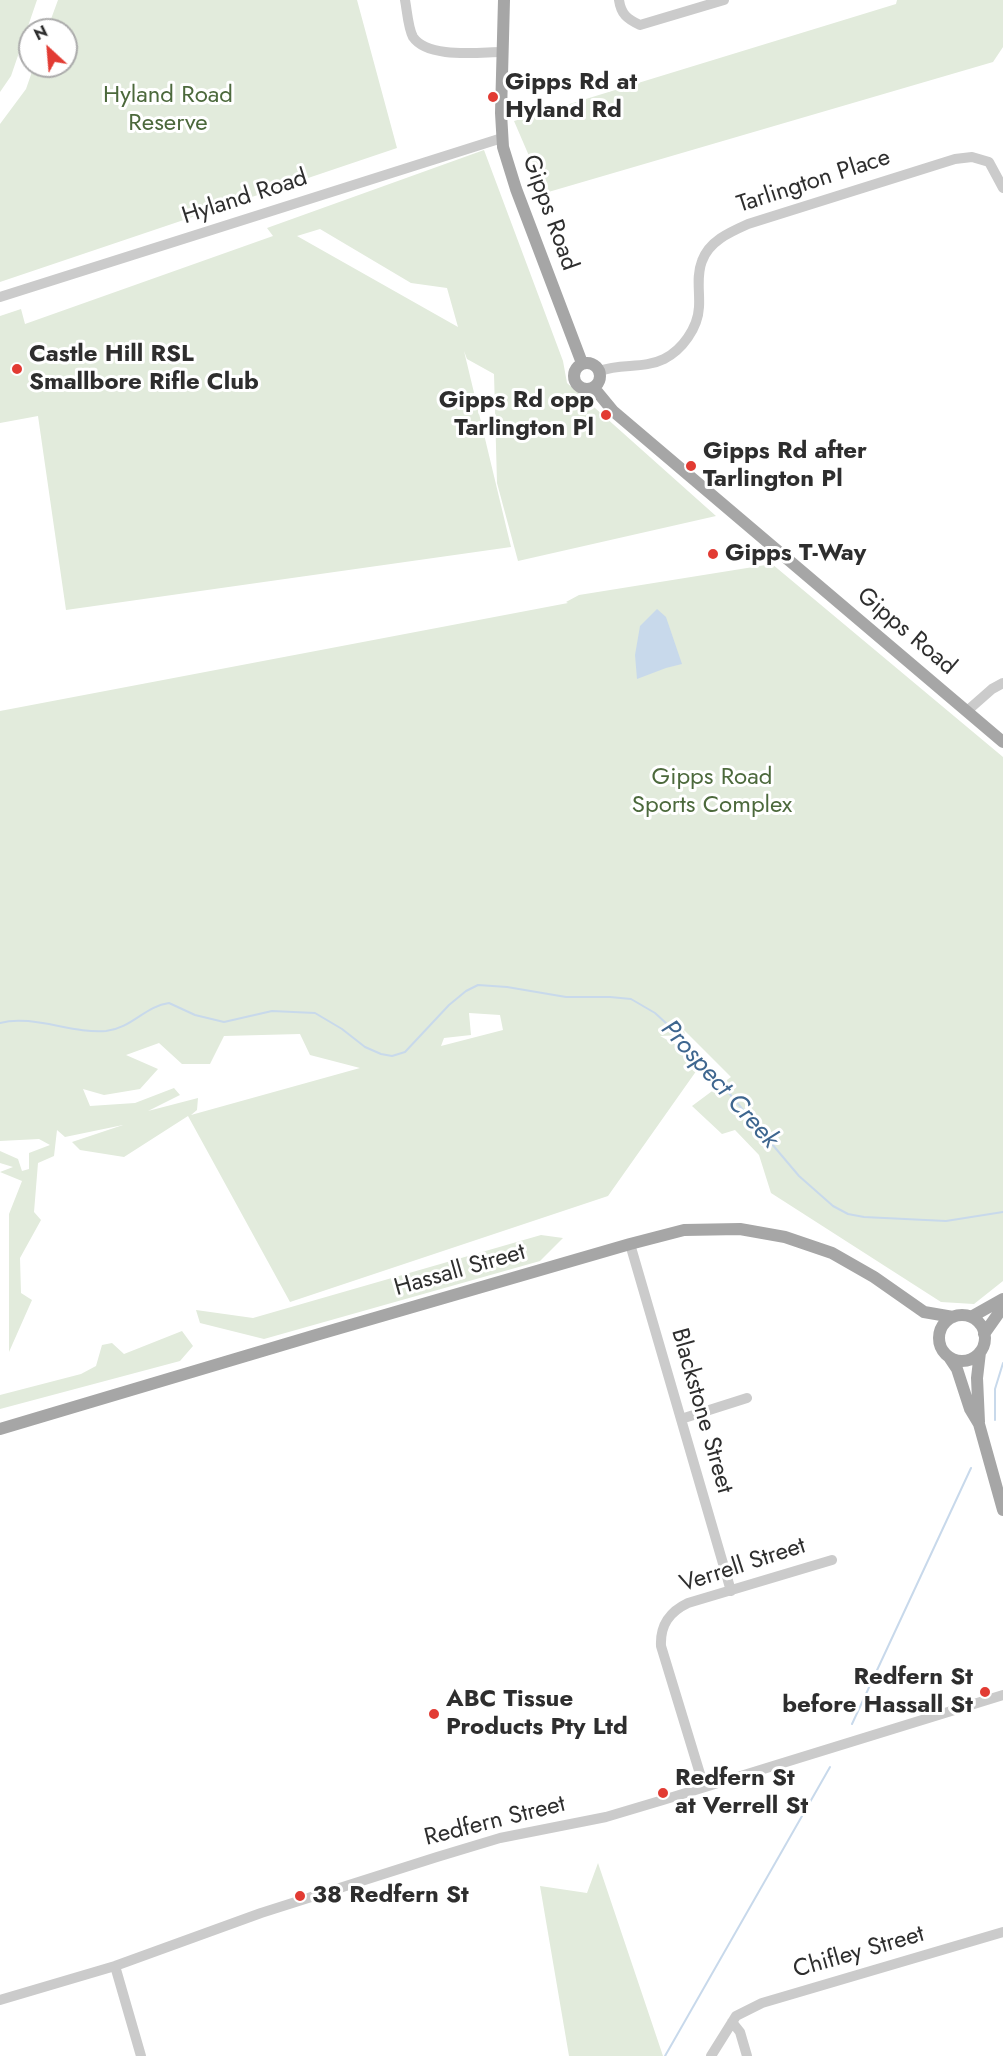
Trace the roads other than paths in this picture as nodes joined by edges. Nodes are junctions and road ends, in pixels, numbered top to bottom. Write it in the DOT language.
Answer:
graph roads {
  1 [pos="405,0"];
  2 [pos="504,0"];
  3 [pos="619,0"];
  4 [pos="724,0"];
  5 [pos="502,52"];
  6 [pos="502,138"];
  7 [pos="1003,188"];
  8 [pos="0,297"];
  9 [pos="582,363"];
  10 [pos="600,371"];
  11 [pos="594,388"];
  12 [pos="1003,683"];
  13 [pos="967,711"];
  14 [pos="1003,742"];
  15 [pos="630,1244"];
  16 [pos="1003,1299"];
  17 [pos="1003,1307"];
  18 [pos="924,1312"];
  19 [pos="953,1317"];
  20 [pos="970,1317"];
  21 [pos="984,1334"];
  22 [pos="939,1336"];
  23 [pos="980,1352"];
  24 [pos="948,1357"];
  25 [pos="747,1398"];
  26 [pos="681,1419"];
  27 [pos="979,1424"];
  28 [pos="0,1429"];
  29 [pos="1003,1510"];
  30 [pos="832,1560"];
  31 [pos="731,1591"];
  32 [pos="1003,1695"];
  33 [pos="704,1787"];
  34 [pos="1003,1932"];
  35 [pos="115,1966"];
  36 [pos="0,2001"];
  37 [pos="732,2022"];
  38 [pos="141,2056"];
  39 [pos="711,2056"];
  40 [pos="747,2056"];
  1 -- 5 [label="street"];
  2 -- 5 [label="main road, Gipps Road"];
  3 -- 4 [label="street"];
  5 -- 6 [label="main road, Gipps Road"];
  6 -- 8 [label="street, Hyland Road"];
  6 -- 9 [label="main road, Gipps Road"];
  7 -- 10 [label="street, Tarlington Place"];
  9 -- 10 [label="main road"];
  9 -- 11 [label="main road"];
  10 -- 11 [label="main road"];
  11 -- 13 [label="main road, Gipps Road"];
  12 -- 13 [label="street"];
  13 -- 14 [label="main road, Gipps Road"];
  15 -- 18 [label="main road, Hassall Street"];
  15 -- 26 [label="street, Blackstone Street"];
  15 -- 28 [label="main road, Hassall Street"];
  16 -- 20 [label="main road"];
  17 -- 21 [label="main road"];
  18 -- 19 [label="main road, Hassall Street"];
  18 -- 22 [label="main road, Hassall Street"];
  19 -- 20 [label="main road"];
  19 -- 22 [label="main road"];
  20 -- 21 [label="main road"];
  21 -- 23 [label="main road"];
  22 -- 24 [label="main road"];
  23 -- 24 [label="main road"];
  23 -- 27 [label="main road"];
  24 -- 27 [label="main road"];
  25 -- 26 [label="street"];
  26 -- 31 [label="street, Blackstone Street"];
  27 -- 29 [label="main road"];
  30 -- 31 [label="street, Verrell Street"];
  31 -- 33 [label="street, Verrell Street"];
  32 -- 33 [label="street, Redfern Street"];
  33 -- 35 [label="street, Redfern Street"];
  34 -- 37 [label="street, Chifley Street"];
  35 -- 36 [label="street, Redfern Street"];
  35 -- 38 [label="street"];
  37 -- 39 [label="street, Chifley Street"];
  37 -- 40 [label="street"];
}
